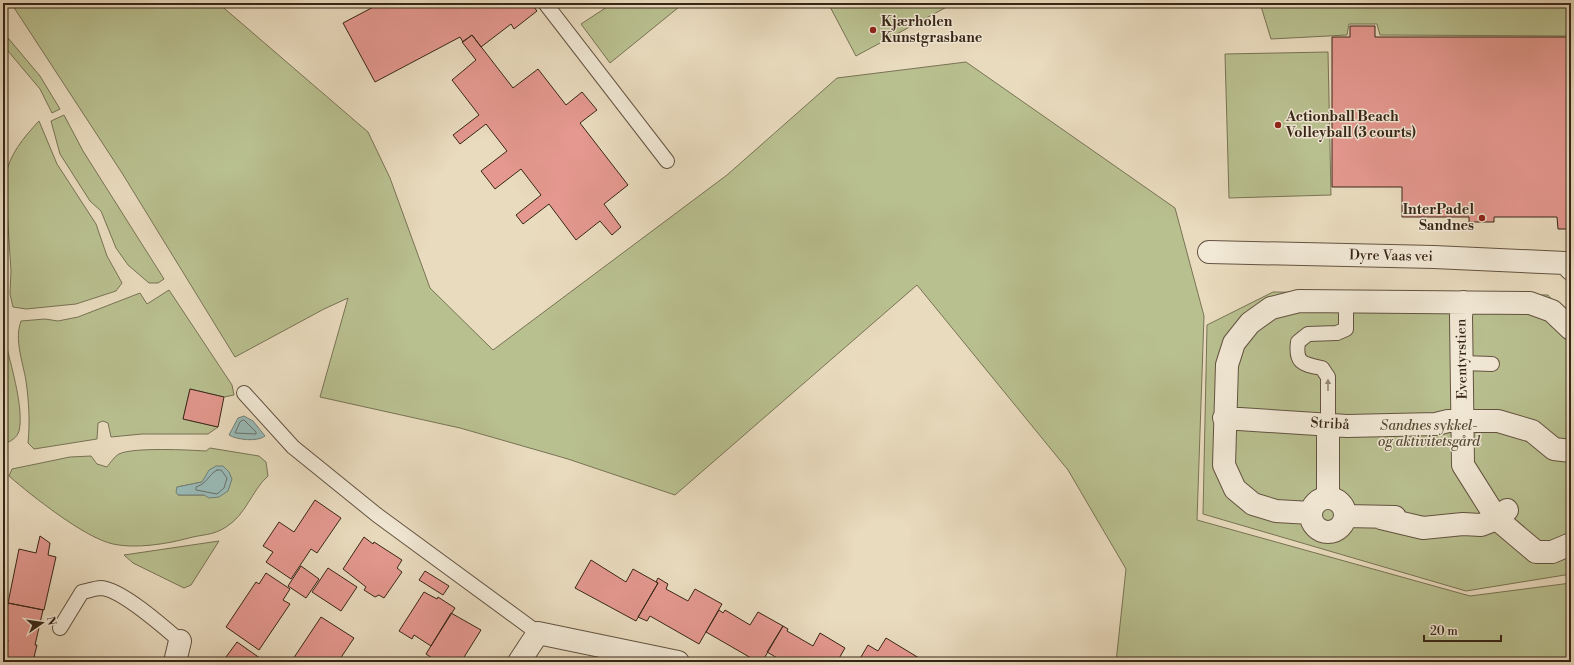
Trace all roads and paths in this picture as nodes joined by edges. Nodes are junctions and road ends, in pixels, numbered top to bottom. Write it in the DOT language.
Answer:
graph roads {
  1 [pos="545,3"];
  2 [pos="666,161"];
  3 [pos="1209,252"];
  4 [pos="1571,269"];
  5 [pos="1346,301"];
  6 [pos="1463,302"];
  7 [pos="1571,330"];
  8 [pos="1462,363"];
  9 [pos="1492,364"];
  10 [pos="244,393"];
  11 [pos="1224,418"];
  12 [pos="1328,424"];
  13 [pos="1462,427"];
  14 [pos="1571,451"];
  15 [pos="1328,497"];
  16 [pos="1311,513"];
  17 [pos="1502,514"];
  18 [pos="1346,516"];
  19 [pos="1571,544"];
  20 [pos="60,628"];
  21 [pos="538,633"];
  22 [pos="180,641"];
  23 [pos="175,662"];
  24 [pos="519,662"];
  25 [pos="678,662"];
  1 -- 2 [label="lane"];
  3 -- 4 [label="street, Dyre Vaas vei"];
  5 -- 6 [label="street"];
  5 -- 11 [label="street"];
  12 -- 5 [label="lane, one-way"];
  6 -- 7 [label="street"];
  6 -- 8 [label="street, Eventyrstien"];
  8 -- 9 [label="lane"];
  8 -- 13 [label="street, Eventyrstien"];
  10 -- 21 [label="lane"];
  11 -- 12 [label="street, Stribå"];
  11 -- 16 [label="street"];
  12 -- 13 [label="street, Stribå"];
  12 -- 15 [label="street"];
  13 -- 14 [label="street, Stribå"];
  13 -- 17 [label="street, Eventyrstien"];
  15 -- 16 [label="street"];
  15 -- 18 [label="street"];
  16 -- 18 [label="street"];
  17 -- 18 [label="street"];
  17 -- 19 [label="street"];
  20 -- 22 [label="lane"];
  21 -- 24 [label="street"];
  21 -- 25 [label="street"];
  22 -- 23 [label="street"];
}
